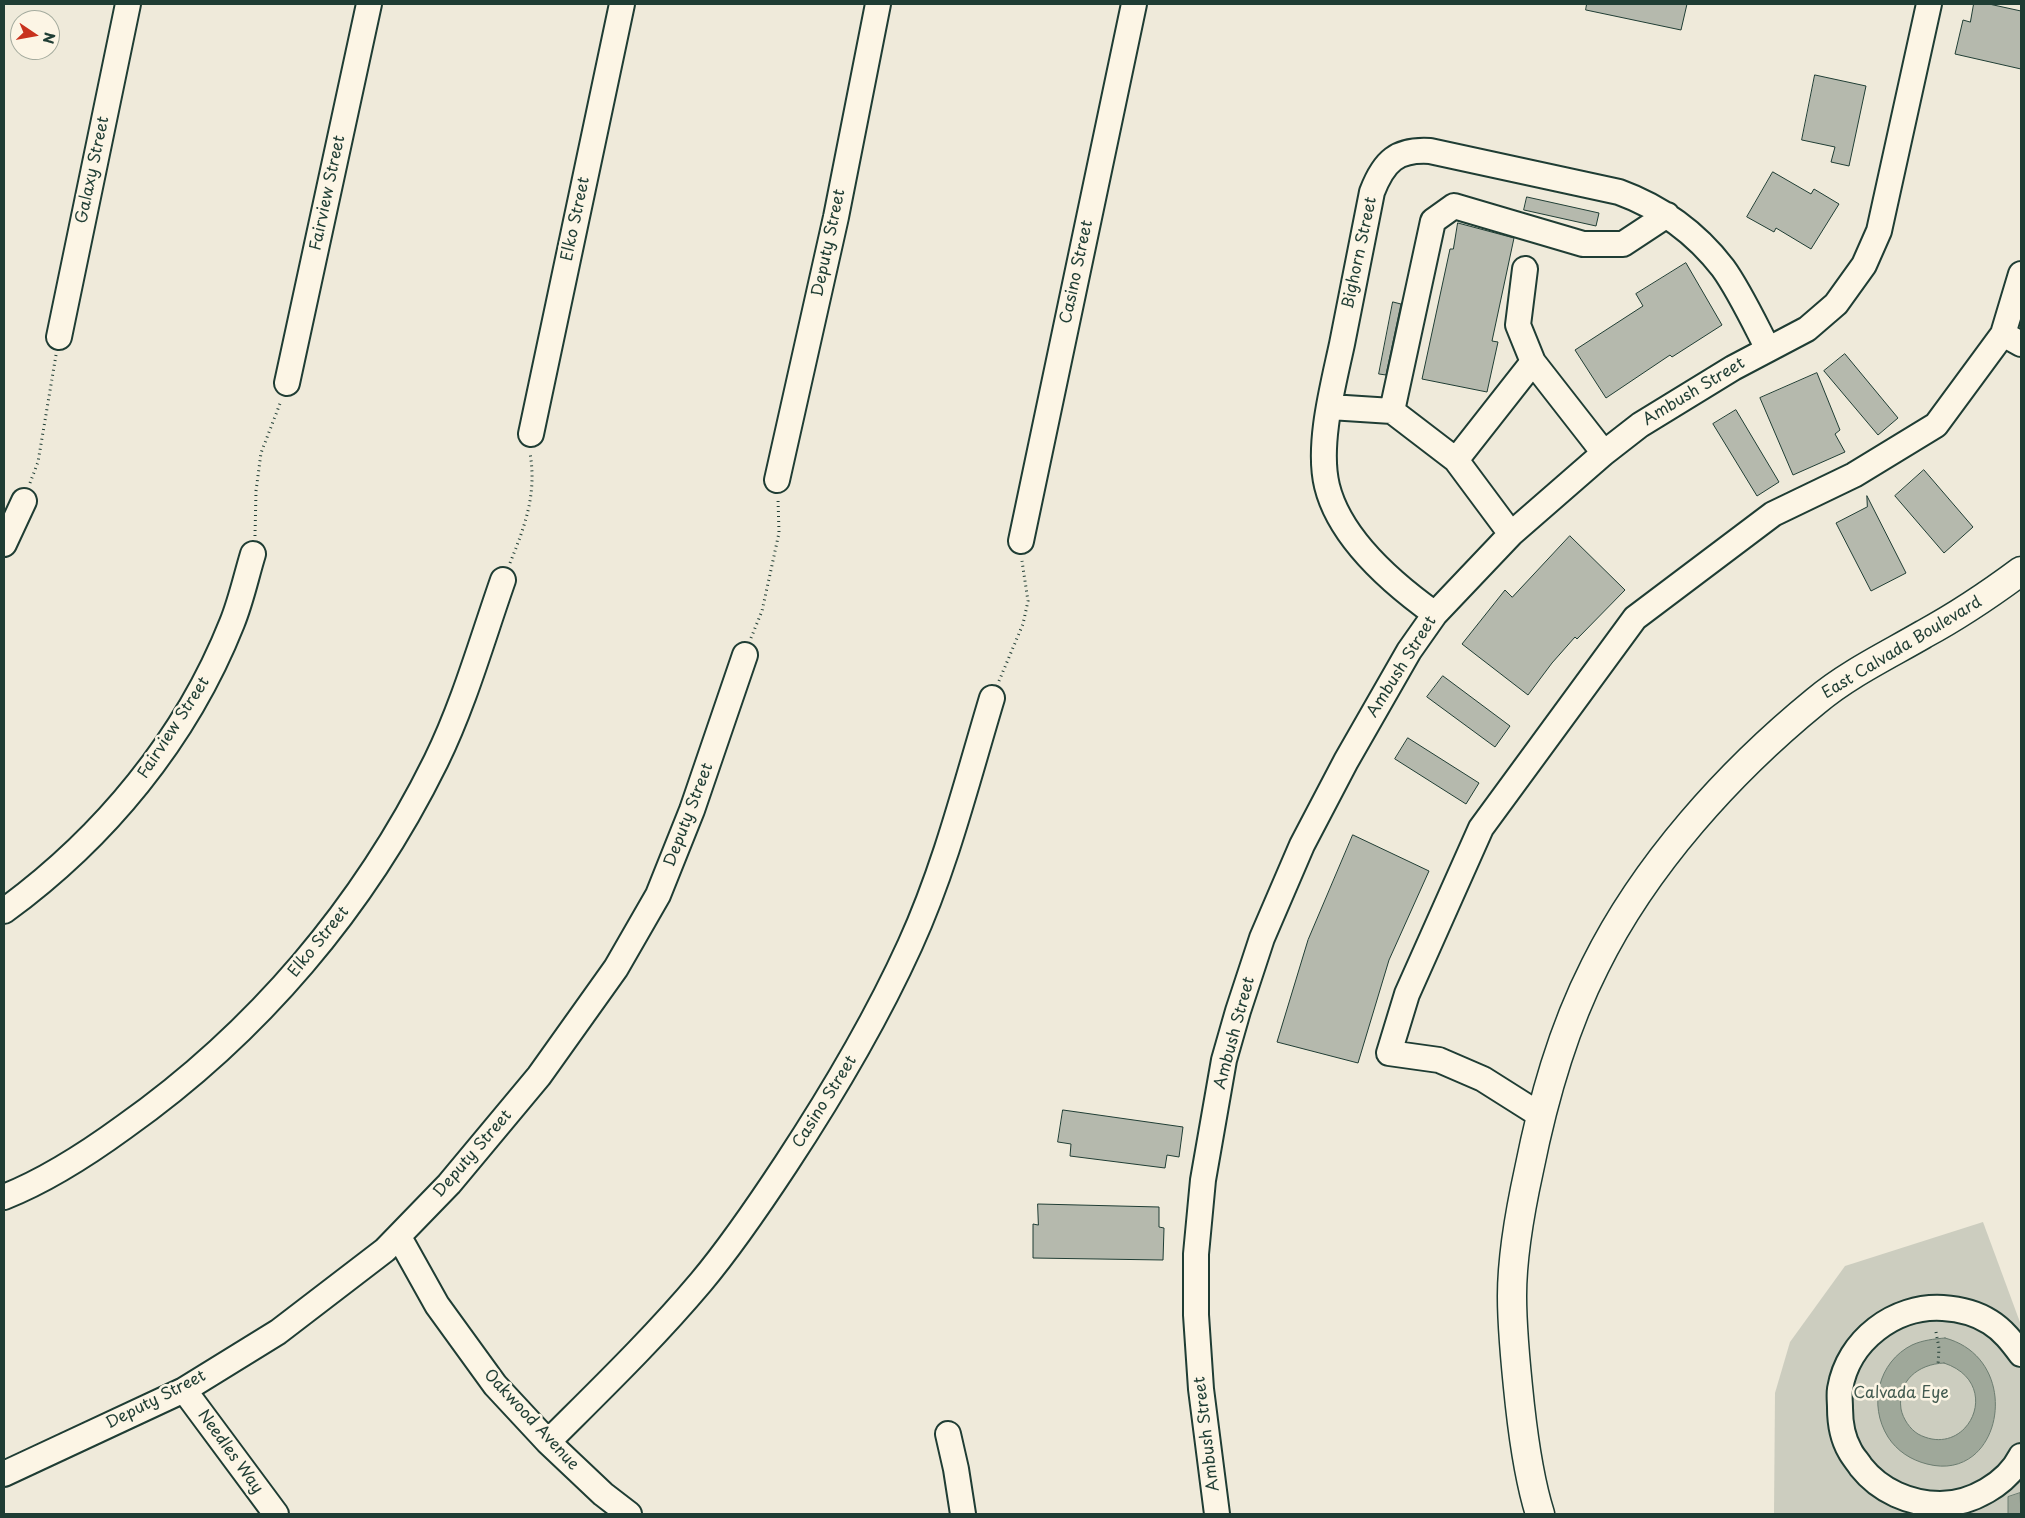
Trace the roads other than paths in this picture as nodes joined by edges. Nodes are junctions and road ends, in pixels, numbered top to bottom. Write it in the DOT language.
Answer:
graph roads {
  1 [pos="128,4"];
  2 [pos="369,4"];
  3 [pos="622,4"];
  4 [pos="878,4"];
  5 [pos="1134,4"];
  6 [pos="1929,4"];
  7 [pos="1667,214"];
  8 [pos="1525,269"];
  9 [pos="2021,274"];
  10 [pos="59,337"];
  11 [pos="2012,339"];
  12 [pos="1768,349"];
  13 [pos="1533,362"];
  14 [pos="287,383"];
  15 [pos="1330,406"];
  16 [pos="1392,410"];
  17 [pos="531,434"];
  18 [pos="1604,452"];
  19 [pos="1456,460"];
  20 [pos="777,480"];
  21 [pos="24,500"];
  22 [pos="1511,534"];
  23 [pos="1021,541"];
  24 [pos="4,544"];
  25 [pos="253,554"];
  26 [pos="2021,571"];
  27 [pos="503,580"];
  28 [pos="1434,614"];
  29 [pos="745,655"];
  30 [pos="992,698"];
  31 [pos="4,911"];
  32 [pos="1540,1115"];
  33 [pos="4,1197"];
  34 [pos="399,1237"];
  35 [pos="2021,1354"];
  36 [pos="184,1390"];
  37 [pos="948,1434"];
  38 [pos="548,1442"];
  39 [pos="2021,1456"];
  40 [pos="4,1474"];
  41 [pos="1959,1508"];
  42 [pos="1924,1509"];
  43 [pos="276,1514"];
  44 [pos="629,1514"];
  45 [pos="963,1514"];
  46 [pos="1217,1514"];
  47 [pos="1540,1514"];
  1 -- 10 [label="street, Galaxy Street"];
  2 -- 14 [label="street, Fairview Street"];
  3 -- 17 [label="street, Elko Street"];
  4 -- 20 [label="street, Deputy Street"];
  5 -- 23 [label="street, Casino Street"];
  6 -- 12 [label="street, Ambush Street"];
  7 -- 12 [label="street, Bighorn Street"];
  7 -- 15 [label="street, Bighorn Street"];
  7 -- 16 [label="street"];
  8 -- 13 [label="street"];
  9 -- 11 [label="street"];
  11 -- 32 [label="street"];
  12 -- 18 [label="street, Ambush Street"];
  13 -- 18 [label="street"];
  13 -- 19 [label="street"];
  15 -- 16 [label="street"];
  15 -- 28 [label="street, Bighorn Street"];
  16 -- 19 [label="street"];
  18 -- 22 [label="street, Ambush Street"];
  19 -- 22 [label="street"];
  21 -- 24 [label="street"];
  22 -- 28 [label="street, Ambush Street"];
  25 -- 31 [label="street, Fairview Street"];
  26 -- 32 [label="main road, East Calvada Boulevard"];
  27 -- 33 [label="street, Elko Street"];
  28 -- 46 [label="street, Ambush Street"];
  29 -- 34 [label="street, Deputy Street"];
  30 -- 38 [label="street, Casino Street"];
  32 -- 47 [label="main road, East Calvada Boulevard"];
  34 -- 36 [label="street, Deputy Street"];
  34 -- 38 [label="street, Oakwood Avenue"];
  35 -- 42 [label="street"];
  36 -- 40 [label="street, Deputy Street"];
  36 -- 43 [label="street, Needles Way"];
  37 -- 45 [label="street"];
  38 -- 44 [label="street, Oakwood Avenue"];
  39 -- 41 [label="street"];
  41 -- 42 [label="street"];
}
